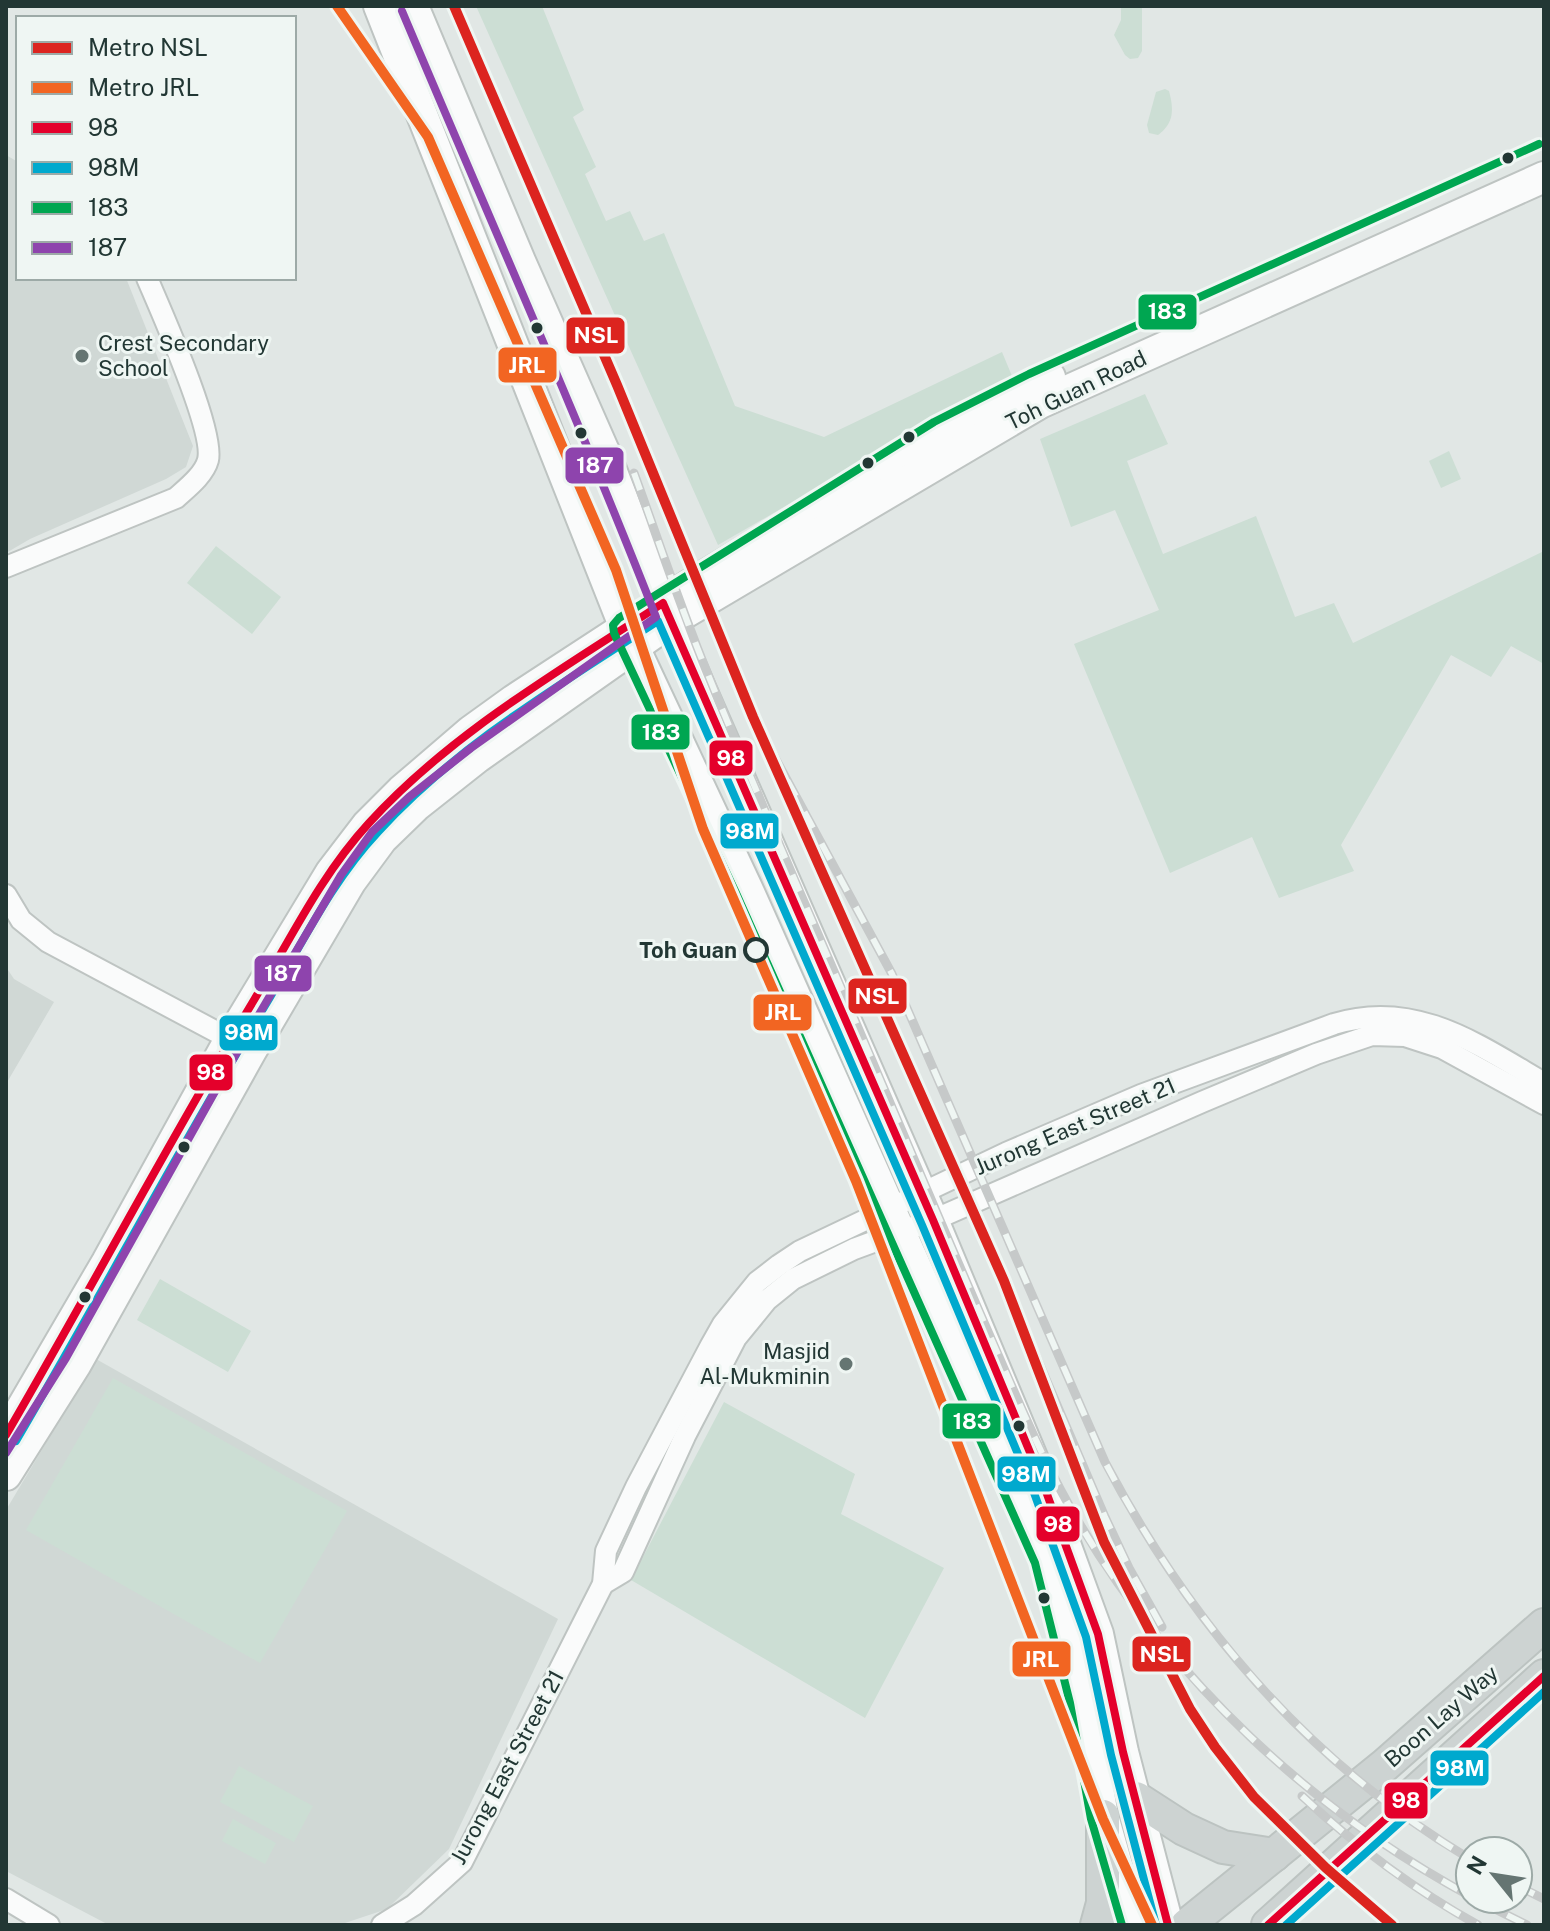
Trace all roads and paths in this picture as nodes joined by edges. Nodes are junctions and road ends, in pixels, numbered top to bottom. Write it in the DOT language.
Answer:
graph roads {
  1 [pos="379,6"];
  2 [pos="413,6"];
  3 [pos="1544,155"];
  4 [pos="1544,177"];
  5 [pos="148,280"];
  6 [pos="6,567"];
  7 [pos="667,612"];
  8 [pos="629,637"];
  9 [pos="6,895"];
  10 [pos="241,1045"];
  11 [pos="1544,1083"];
  12 [pos="1544,1104"];
  13 [pos="927,1207"];
  14 [pos="894,1219"];
  15 [pos="6,1435"];
  16 [pos="6,1475"];
  17 [pos="1544,1625"];
  18 [pos="1544,1676"];
  19 [pos="1136,1798"];
  20 [pos="1103,1816"];
  21 [pos="1274,1855"];
  22 [pos="6,1899"];
  23 [pos="1277,1920"];
  24 [pos="49,1925"];
  25 [pos="382,1925"];
  26 [pos="1097,1925"];
  27 [pos="1134,1925"];
  28 [pos="1168,1925"];
  29 [pos="1187,1925"];
  1 -- 8 [label="main road"];
  2 -- 7 [label="main road"];
  3 -- 7 [label="main road, Toh Guan Road"];
  4 -- 7 [label="main road, Toh Guan Road"];
  5 -- 6 [label="street"];
  7 -- 8 [label="main road"];
  7 -- 13 [label="main road"];
  8 -- 10 [label="main road"];
  8 -- 14 [label="main road"];
  9 -- 10 [label="street"];
  10 -- 15 [label="main road"];
  10 -- 16 [label="main road"];
  11 -- 13 [label="street, Jurong East Street 21"];
  12 -- 13 [label="street, Jurong East Street 21"];
  13 -- 14 [label="street, Jurong East Street 21"];
  13 -- 14 [label="street, Jurong East Street 21"];
  13 -- 19 [label="main road"];
  14 -- 20 [label="main road"];
  14 -- 25 [label="street, Jurong East Street 21"];
  17 -- 21 [label="main road, Boon Lay Way"];
  18 -- 23 [label="main road, Boon Lay Way"];
  19 -- 21 [label="main road"];
  19 -- 28 [label="main road"];
  20 -- 26 [label="main road"];
  20 -- 27 [label="main road"];
  21 -- 29 [label="main road, Boon Lay Way"];
  22 -- 24 [label="street"];
}
